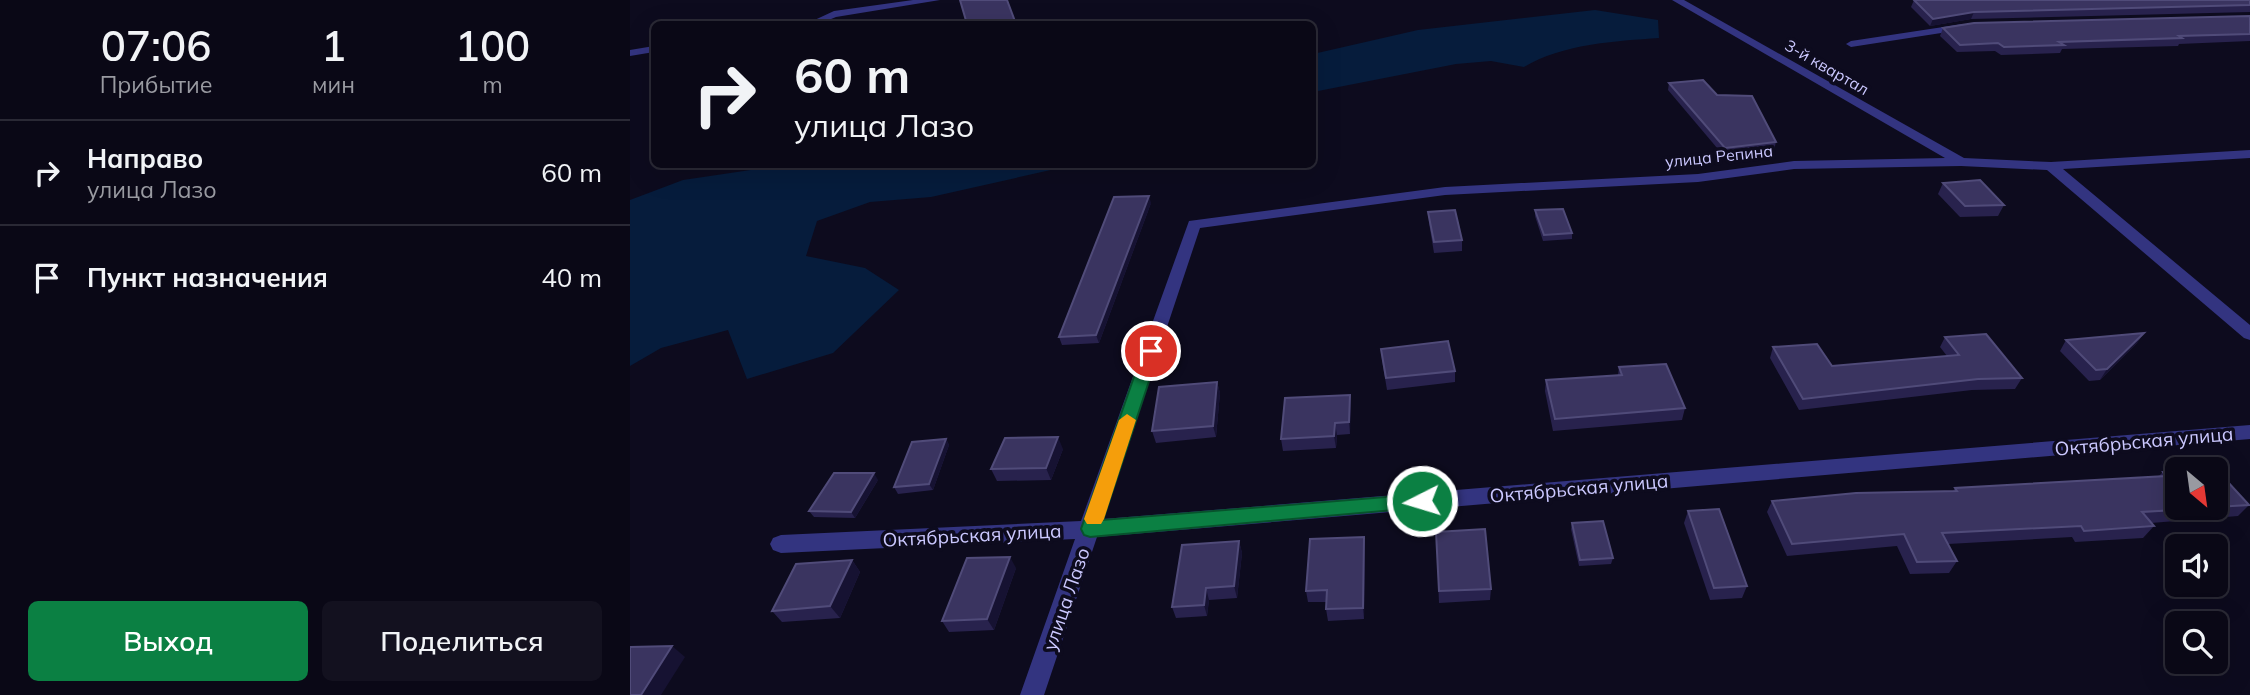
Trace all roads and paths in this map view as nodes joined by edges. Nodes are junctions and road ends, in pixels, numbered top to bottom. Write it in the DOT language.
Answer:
graph roads {
  1 [pos="935,0"];
  2 [pos="1677,0"];
  3 [pos="818,21"];
  4 [pos="1970,25"];
  5 [pos="1851,44"];
  6 [pos="651,50"];
  7 [pos="630,53"];
  8 [pos="2250,154"];
  9 [pos="1961,162"];
  10 [pos="2050,166"];
  11 [pos="1194,224"];
  12 [pos="2250,334"];
  13 [pos="2250,432"];
  14 [pos="1090,529"];
  15 [pos="781,544"];
  16 [pos="1032,695"];
  1 -- 3 [label="street"];
  2 -- 9 [label="street, 3-й квартал"];
  4 -- 5 [label="street"];
  6 -- 7 [label="street"];
  8 -- 10 [label="street, улица Репина"];
  9 -- 10 [label="street, улица Репина"];
  9 -- 11 [label="street, улица Репина"];
  10 -- 12 [label="street"];
  11 -- 14 [label="street, улица Лазо"];
  13 -- 14 [label="street, Октябрьская улица"];
  14 -- 15 [label="street, Октябрьская улица"];
  14 -- 16 [label="street, улица Лазо"];
}
